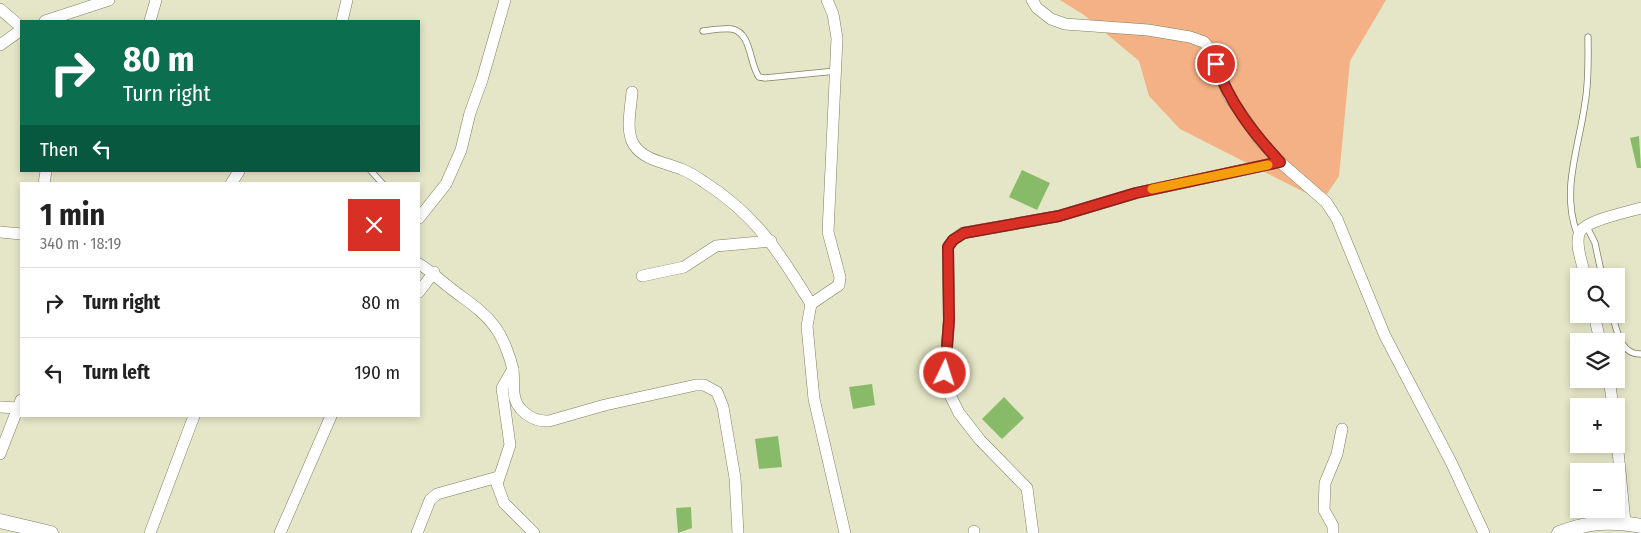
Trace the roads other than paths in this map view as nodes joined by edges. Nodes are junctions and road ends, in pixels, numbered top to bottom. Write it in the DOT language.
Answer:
graph roads {
  1 [pos="109,0"];
  2 [pos="156,0"];
  3 [pos="347,0"];
  4 [pos="505,0"];
  5 [pos="827,0"];
  6 [pos="1032,0"];
  7 [pos="0,9"];
  8 [pos="49,20"];
  9 [pos="150,20"];
  10 [pos="342,20"];
  11 [pos="20,27"];
  12 [pos="20,29"];
  13 [pos="703,31"];
  14 [pos="1588,37"];
  15 [pos="0,44"];
  16 [pos="836,71"];
  17 [pos="632,92"];
  18 [pos="1280,162"];
  19 [pos="372,172"];
  20 [pos="381,182"];
  21 [pos="1641,208"];
  22 [pos="420,217"];
  23 [pos="1586,225"];
  24 [pos="0,232"];
  25 [pos="20,234"];
  26 [pos="1578,236"];
  27 [pos="771,240"];
  28 [pos="420,265"];
  29 [pos="1584,268"];
  30 [pos="1600,268"];
  31 [pos="434,272"];
  32 [pos="642,276"];
  33 [pos="420,291"];
  34 [pos="812,304"];
  35 [pos="1615,323"];
  36 [pos="1641,354"];
  37 [pos="513,369"];
  38 [pos="20,404"];
  39 [pos="0,407"];
  40 [pos="194,417"];
  41 [pos="331,417"];
  42 [pos="1342,430"];
  43 [pos="1618,453"];
  44 [pos="0,454"];
  45 [pos="498,477"];
  46 [pos="0,521"];
  47 [pos="1625,522"];
  48 [pos="1641,526"];
  49 [pos="1582,529"];
  50 [pos="50,533"];
  51 [pos="150,533"];
  52 [pos="280,533"];
  53 [pos="417,533"];
  54 [pos="534,533"];
  55 [pos="738,533"];
  56 [pos="845,533"];
  57 [pos="1033,533"];
  58 [pos="1333,533"];
  59 [pos="1484,533"];
  60 [pos="1559,533"];
  1 -- 8 [label="street"];
  2 -- 9 [label="street"];
  3 -- 10 [label="street"];
  4 -- 22 [label="street"];
  5 -- 16 [label="street"];
  6 -- 18 [label="street"];
  7 -- 11 [label="street"];
  12 -- 15 [label="street"];
  13 -- 16 [label="lane"];
  14 -- 26 [label="lane"];
  16 -- 34 [label="street"];
  17 -- 27 [label="street"];
  18 -- 57 [label="street"];
  18 -- 59 [label="street"];
  19 -- 20 [label="lane"];
  21 -- 23 [label="street"];
  23 -- 26 [label="street"];
  23 -- 30 [label="lane"];
  24 -- 25 [label="street"];
  26 -- 29 [label="street"];
  27 -- 32 [label="street"];
  27 -- 34 [label="street"];
  28 -- 31 [label="street"];
  31 -- 33 [label="street"];
  31 -- 37 [label="street"];
  34 -- 56 [label="street"];
  35 -- 36 [label="lane"];
  37 -- 45 [label="street"];
  37 -- 55 [label="street"];
  38 -- 39 [label="street"];
  38 -- 44 [label="street"];
  40 -- 51 [label="street"];
  41 -- 52 [label="street"];
  42 -- 58 [label="street"];
  43 -- 47 [label="street"];
  45 -- 53 [label="street"];
  45 -- 54 [label="street"];
  46 -- 50 [label="street"];
  47 -- 48 [label="street"];
  47 -- 49 [label="street"];
  49 -- 60 [label="street"];
}
